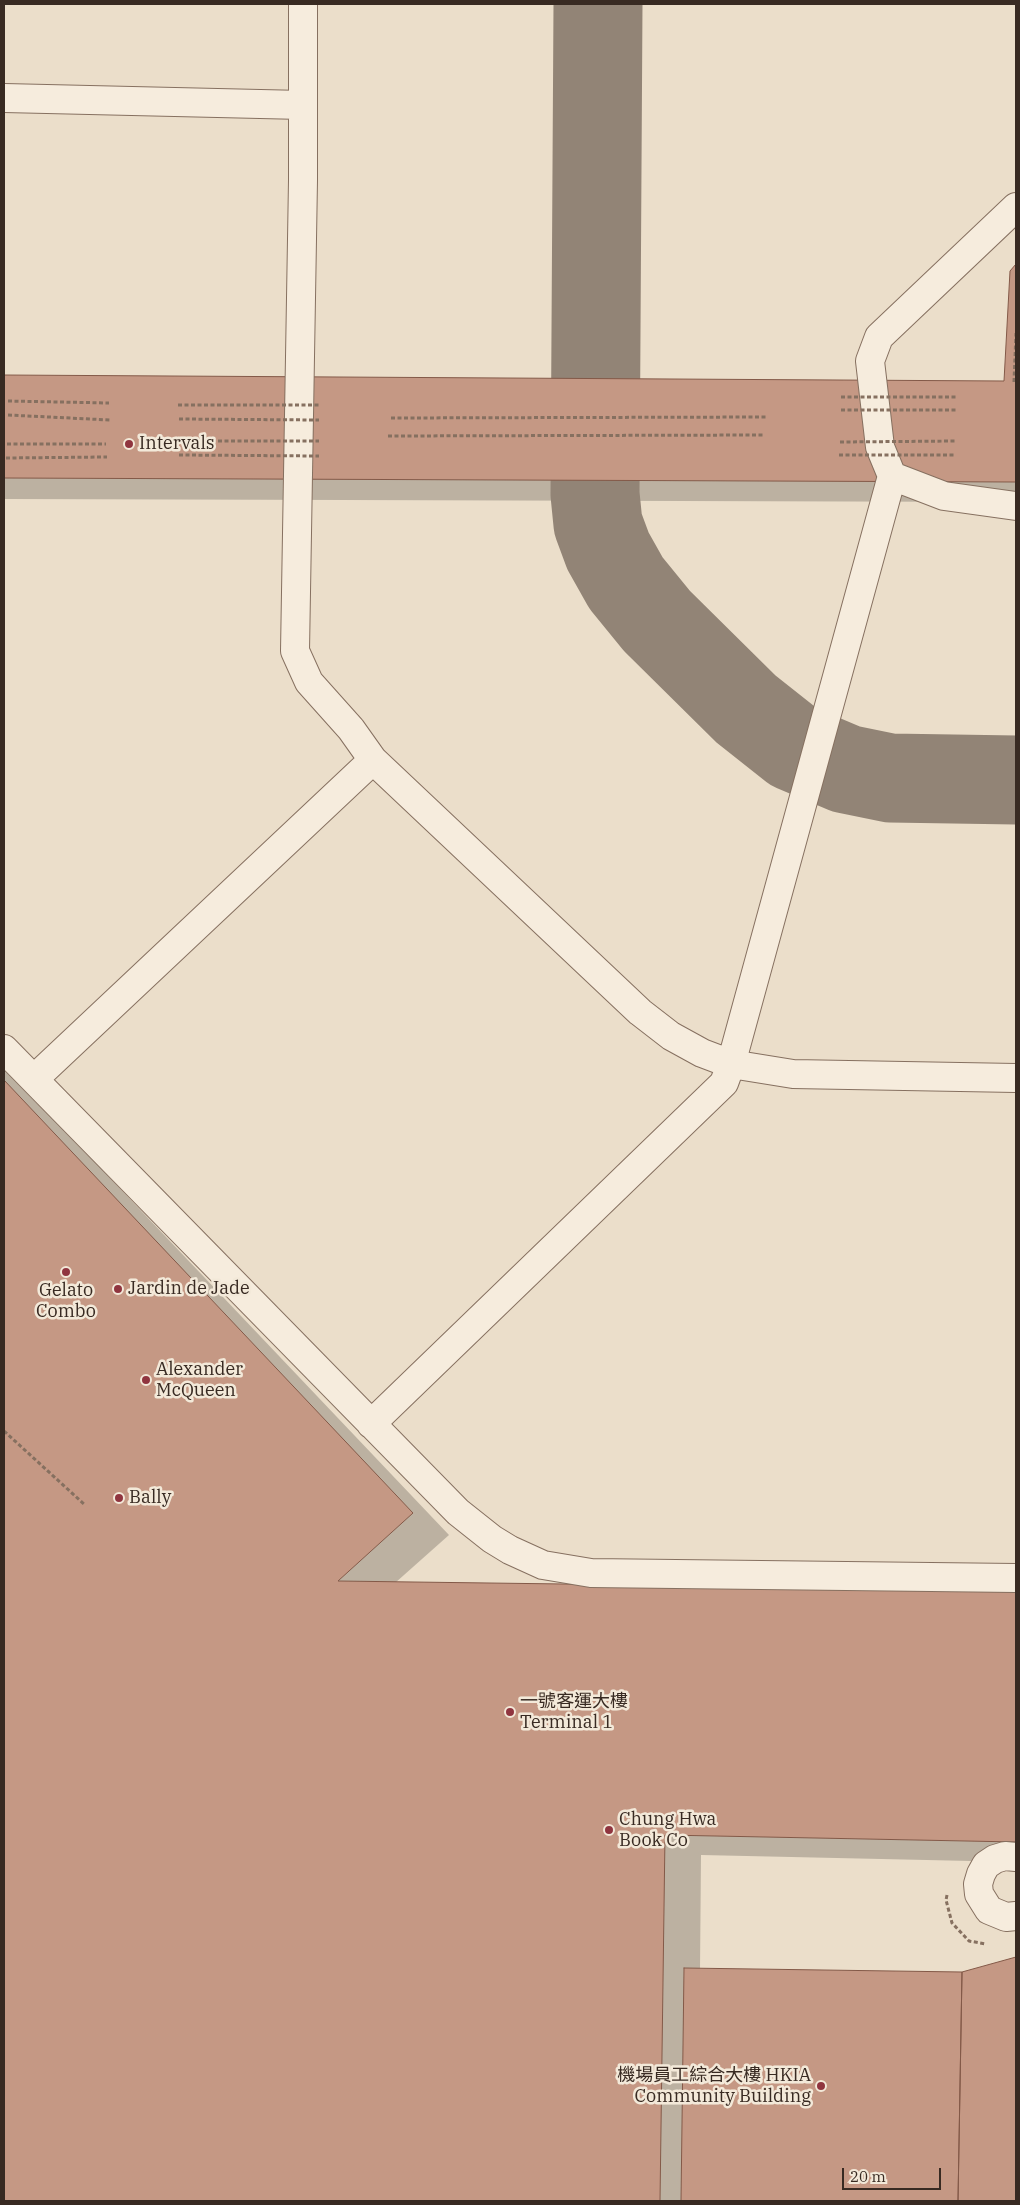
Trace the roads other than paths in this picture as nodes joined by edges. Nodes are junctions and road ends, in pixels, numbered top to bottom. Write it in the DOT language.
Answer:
graph roads {
  1 [pos="303,4"];
  2 [pos="4,98"];
  3 [pos="303,105"];
  4 [pos="1016,207"];
  5 [pos="892,476"];
  6 [pos="1016,506"];
  7 [pos="373,760"];
  8 [pos="4,1049"];
  9 [pos="731,1064"];
  10 [pos="1016,1078"];
  11 [pos="34,1079"];
  12 [pos="371,1424"];
  13 [pos="1016,1578"];
  14 [pos="1016,1857"];
  15 [pos="1016,1916"];
  1 -- 3 [label="street"];
  2 -- 3 [label="street"];
  3 -- 7 [label="street"];
  4 -- 5 [label="street"];
  5 -- 6 [label="street"];
  5 -- 9 [label="street"];
  7 -- 9 [label="street"];
  7 -- 11 [label="street"];
  8 -- 11 [label="street"];
  9 -- 10 [label="street"];
  9 -- 12 [label="street"];
  11 -- 12 [label="street"];
  12 -- 13 [label="street"];
  14 -- 15 [label="street"];
}
